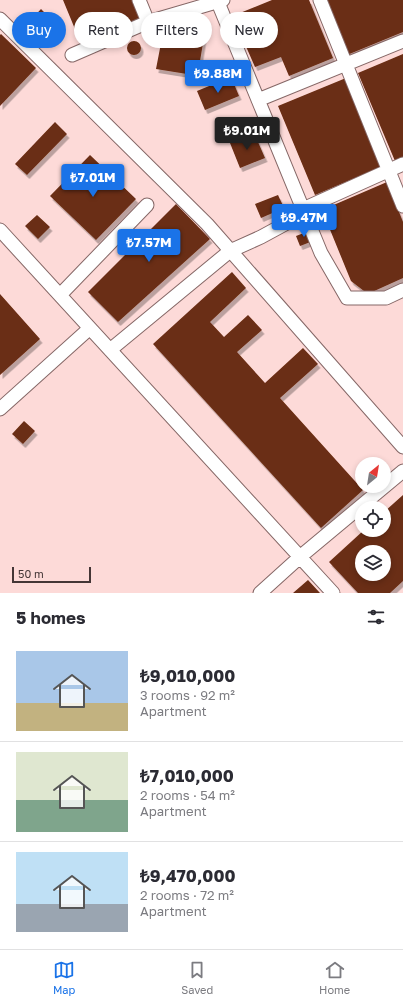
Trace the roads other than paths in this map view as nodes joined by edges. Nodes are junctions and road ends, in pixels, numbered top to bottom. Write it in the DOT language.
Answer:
graph roads {
  1 [pos="139,0"];
  2 [pos="320,0"];
  3 [pos="220,1"];
  4 [pos="144,12"];
  5 [pos="182,12"];
  6 [pos="0,19"];
  7 [pos="141,25"];
  8 [pos="403,41"];
  9 [pos="72,55"];
  10 [pos="345,64"];
  11 [pos="258,100"];
  12 [pos="403,164"];
  13 [pos="388,170"];
  14 [pos="147,205"];
  15 [pos="403,206"];
  16 [pos="303,209"];
  17 [pos="0,230"];
  18 [pos="230,251"];
  19 [pos="403,290"];
  20 [pos="60,296"];
  21 [pos="90,328"];
  22 [pos="110,350"];
  23 [pos="0,409"];
  24 [pos="403,448"];
  25 [pos="403,471"];
  26 [pos="301,556"];
  27 [pos="260,593"];
  28 [pos="334,593"];
  1 -- 4 [label="street"];
  2 -- 10 [label="street"];
  3 -- 5 [label="street"];
  3 -- 11 [label="street"];
  6 -- 18 [label="street"];
  7 -- 9 [label="street"];
  8 -- 10 [label="street"];
  10 -- 11 [label="street"];
  10 -- 13 [label="street"];
  11 -- 16 [label="street"];
  12 -- 13 [label="street"];
  13 -- 15 [label="street"];
  13 -- 16 [label="street"];
  14 -- 20 [label="street"];
  16 -- 18 [label="street"];
  16 -- 19 [label="street"];
  17 -- 20 [label="street"];
  18 -- 22 [label="street"];
  18 -- 24 [label="street"];
  20 -- 21 [label="street"];
  21 -- 22 [label="street"];
  21 -- 23 [label="street"];
  22 -- 26 [label="street"];
  25 -- 26 [label="street"];
  26 -- 27 [label="street"];
  26 -- 28 [label="street"];
}
